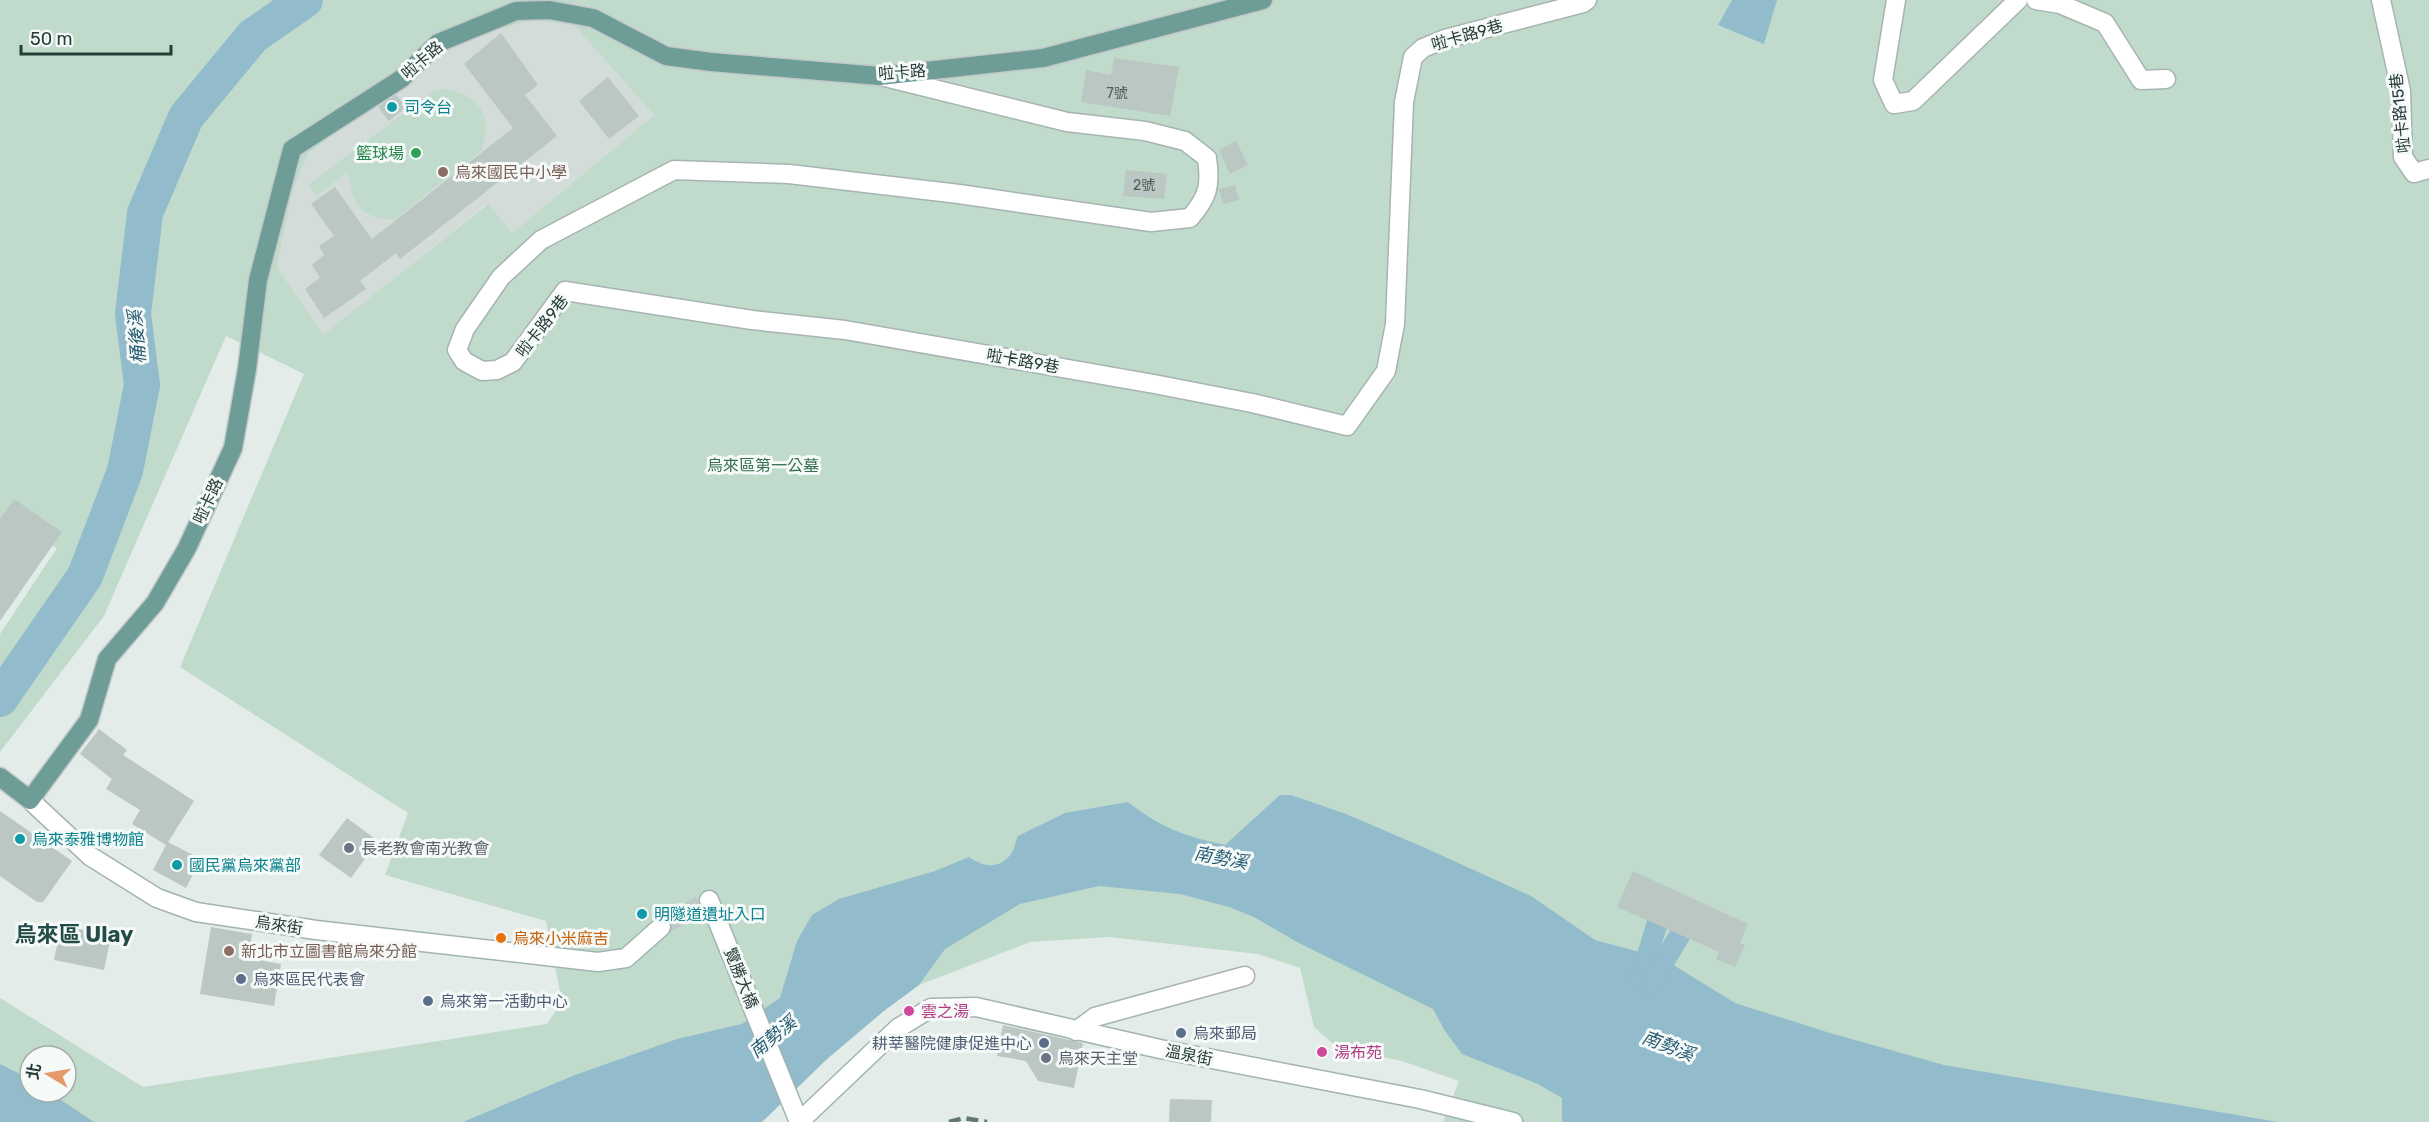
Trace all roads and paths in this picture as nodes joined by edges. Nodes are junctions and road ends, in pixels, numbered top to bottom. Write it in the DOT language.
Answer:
graph roads {
  1 [pos="1263,0"];
  2 [pos="1587,0"];
  3 [pos="1896,0"];
  4 [pos="2018,0"];
  5 [pos="2036,0"];
  6 [pos="2381,0"];
  7 [pos="880,76"];
  8 [pos="2166,79"];
  9 [pos="2429,169"];
  10 [pos="0,777"];
  11 [pos="30,800"];
  12 [pos="709,900"];
  13 [pos="661,927"];
  14 [pos="1245,976"];
  15 [pos="1076,1031"];
  16 [pos="799,1122"];
  17 [pos="1513,1122"];
  1 -- 7 [label="main road, 啦卡路"];
  2 -- 7 [label="street, 啦卡路9巷"];
  3 -- 4 [label="street"];
  5 -- 8 [label="street"];
  6 -- 9 [label="street, 啦卡路15巷"];
  7 -- 11 [label="main road, 啦卡路"];
  10 -- 11 [label="main road, 烏來街"];
  11 -- 13 [label="street, 烏來街"];
  12 -- 16 [label="street, 覽勝大橋"];
  14 -- 15 [label="street"];
  15 -- 16 [label="street, 溫泉街"];
  15 -- 17 [label="street, 溫泉街"];
}
